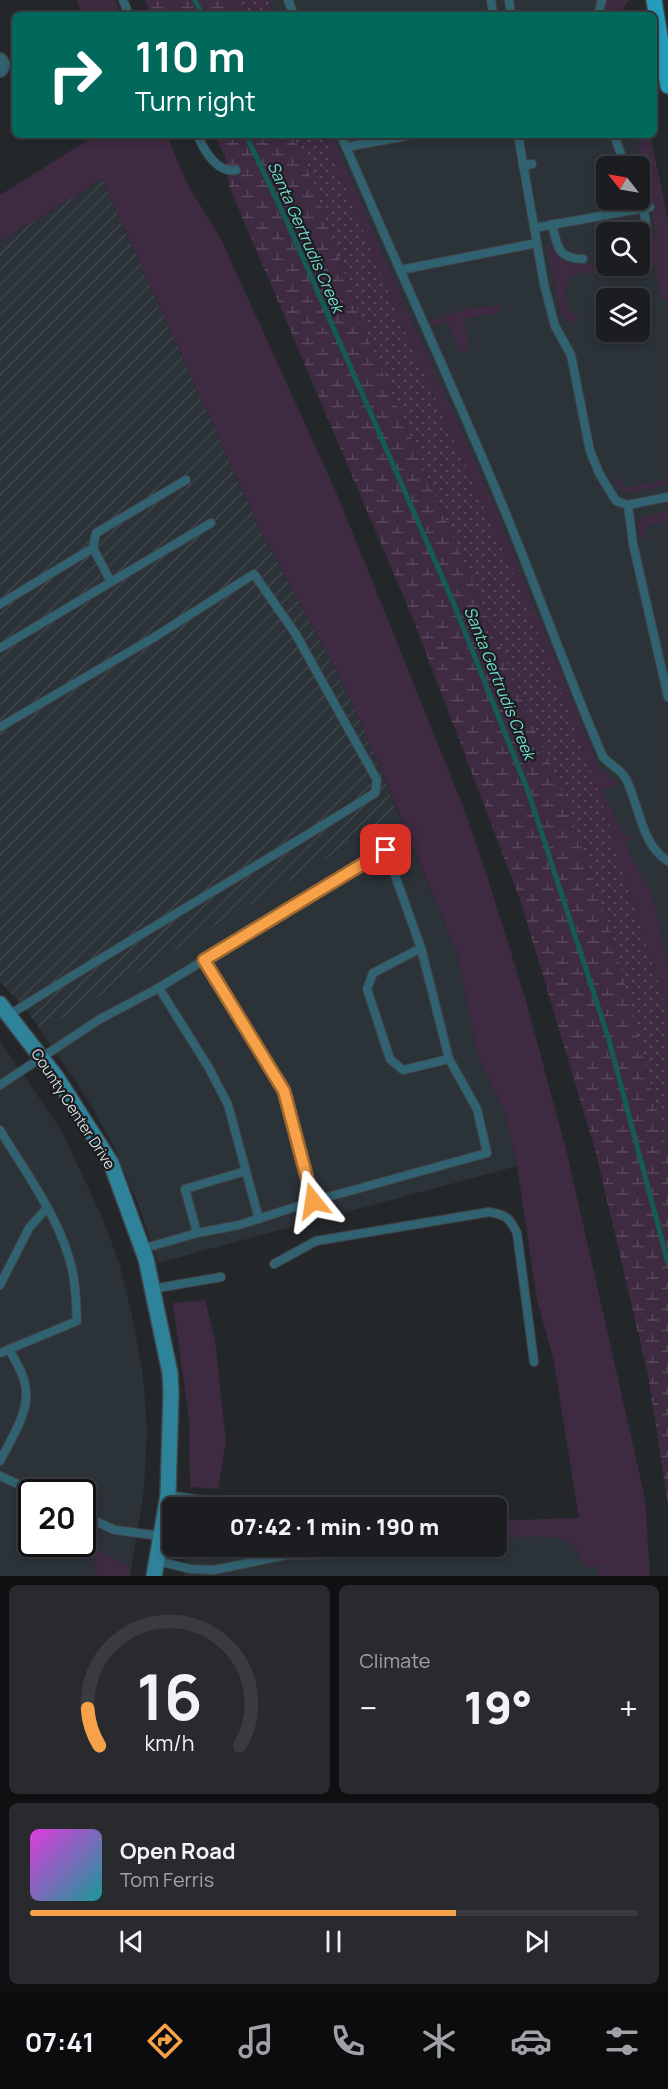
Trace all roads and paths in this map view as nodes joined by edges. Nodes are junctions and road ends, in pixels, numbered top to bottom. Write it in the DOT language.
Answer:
graph roads {
  1 [pos="657,20"];
  2 [pos="661,46"];
  3 [pos="668,86"];
  4 [pos="199,138"];
  5 [pos="342,138"];
  6 [pos="396,138"];
  7 [pos="518,138"];
  8 [pos="616,138"];
  9 [pos="346,147"];
  10 [pos="622,156"];
  11 [pos="532,164"];
  12 [pos="523,165"];
  13 [pos="236,170"];
  14 [pos="616,210"];
  15 [pos="552,224"];
  16 [pos="534,228"];
  17 [pos="537,243"];
  18 [pos="583,259"];
  19 [pos="400,270"];
  20 [pos="186,480"];
  21 [pos="668,497"];
  22 [pos="628,505"];
  23 [pos="211,523"];
  24 [pos="93,548"];
  25 [pos="111,582"];
  26 [pos="0,604"];
  27 [pos="0,648"];
  28 [pos="668,697"];
  29 [pos="0,727"];
  30 [pos="668,861"];
  31 [pos="422,948"];
  32 [pos="204,960"];
  33 [pos="159,988"];
  34 [pos="4,1009"];
  35 [pos="42,1058"];
  36 [pos="449,1059"];
  37 [pos="0,1085"];
  38 [pos="0,1130"];
  39 [pos="246,1171"];
  40 [pos="313,1201"];
  41 [pos="47,1208"];
  42 [pos="259,1219"];
  43 [pos="197,1233"];
  44 [pos="142,1249"];
  45 [pos="274,1264"];
  46 [pos="221,1277"];
  47 [pos="0,1285"];
  48 [pos="152,1289"];
  49 [pos="9,1349"];
  50 [pos="0,1353"];
  51 [pos="534,1362"];
  52 [pos="0,1461"];
  53 [pos="0,1476"];
  54 [pos="18,1484"];
  55 [pos="168,1495"];
  56 [pos="181,1497"];
  57 [pos="96,1521"];
  58 [pos="161,1536"];
  59 [pos="276,1557"];
  60 [pos="157,1561"];
  61 [pos="154,1576"];
  1 -- 2 [label="main road"];
  2 -- 3 [label="main road"];
  4 -- 13 [label="lane"];
  5 -- 9 [label="lane"];
  6 -- 9 [label="lane"];
  7 -- 12 [label="lane"];
  8 -- 10 [label="lane"];
  9 -- 19 [label="lane"];
  11 -- 12 [label="lane"];
  12 -- 16 [label="lane"];
  14 -- 15 [label="lane"];
  15 -- 16 [label="lane"];
  15 -- 18 [label="lane"];
  16 -- 17 [label="lane"];
  17 -- 19 [label="lane"];
  17 -- 22 [label="lane"];
  19 -- 30 [label="lane"];
  20 -- 24 [label="lane"];
  21 -- 22 [label="lane"];
  22 -- 28 [label="lane"];
  23 -- 25 [label="lane"];
  24 -- 25 [label="lane"];
  24 -- 26 [label="lane"];
  25 -- 27 [label="lane"];
  29 -- 34 [label="lane"];
  31 -- 32 [label="lane"];
  31 -- 36 [label="lane"];
  31 -- 36 [label="lane"];
  32 -- 33 [label="lane"];
  32 -- 40 [label="lane"];
  33 -- 35 [label="lane"];
  33 -- 39 [label="lane"];
  34 -- 35 [label="street, County Center Drive"];
  35 -- 37 [label="lane"];
  35 -- 44 [label="street, County Center Drive"];
  36 -- 40 [label="lane"];
  38 -- 41 [label="lane"];
  39 -- 42 [label="lane"];
  39 -- 43 [label="lane"];
  40 -- 42 [label="lane"];
  41 -- 47 [label="lane"];
  41 -- 49 [label="lane"];
  42 -- 43 [label="lane"];
  43 -- 44 [label="lane"];
  44 -- 48 [label="street, County Center Drive"];
  45 -- 51 [label="lane"];
  46 -- 48 [label="lane"];
  48 -- 55 [label="street, County Center Drive"];
  49 -- 50 [label="lane"];
  49 -- 52 [label="lane"];
  53 -- 54 [label="lane"];
  55 -- 56 [label="lane"];
  55 -- 58 [label="street, County Center Drive"];
  57 -- 58 [label="lane"];
  58 -- 60 [label="street, County Center Drive"];
  59 -- 60 [label="lane"];
  60 -- 61 [label="street, County Center Drive"];
}
